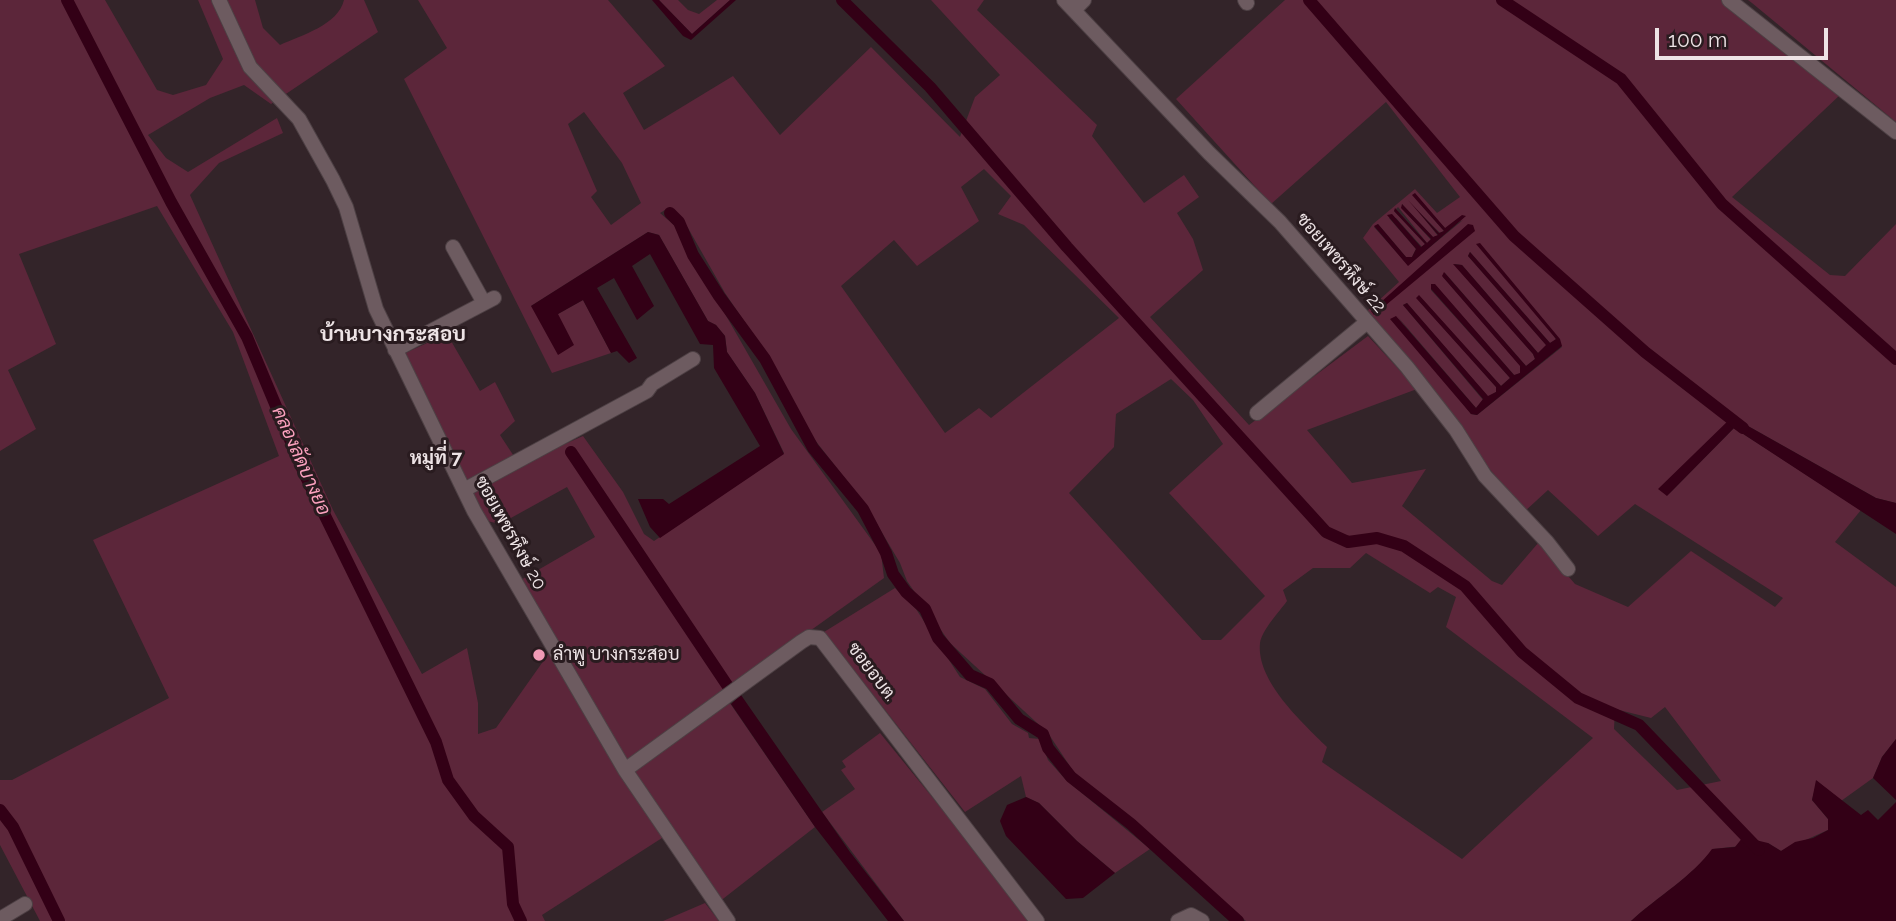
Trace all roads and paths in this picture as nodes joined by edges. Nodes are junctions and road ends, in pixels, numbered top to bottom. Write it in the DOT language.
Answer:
graph roads {
  1 [pos="219,0"];
  2 [pos="1729,0"];
  3 [pos="1074,4"];
  4 [pos="1896,132"];
  5 [pos="453,247"];
  6 [pos="1367,322"];
  7 [pos="395,350"];
  8 [pos="693,359"];
  9 [pos="1256,413"];
  10 [pos="464,490"];
  11 [pos="1568,569"];
  12 [pos="625,770"];
  13 [pos="25,904"];
  14 [pos="0,919"];
  15 [pos="727,921"];
  16 [pos="1037,921"];
  17 [pos="1178,921"];
  18 [pos="1202,921"];
  1 -- 7 [label="street, ซอยเพชรหึงษ์ 20"];
  2 -- 4 [label="street"];
  3 -- 6 [label="street, ซอยเพชรหึงษ์ 22"];
  5 -- 7 [label="street"];
  6 -- 9 [label="street"];
  6 -- 11 [label="street, ซอยเพชรหึงษ์ 22"];
  7 -- 10 [label="street, ซอยเพชรหึงษ์ 20"];
  8 -- 10 [label="street"];
  10 -- 12 [label="street, ซอยเพชรหึงษ์ 20"];
  12 -- 15 [label="street, ซอยเพชรหึงษ์ 20"];
  12 -- 16 [label="street, ซอยอบต."];
  13 -- 14 [label="street"];
  17 -- 18 [label="street"];
}
